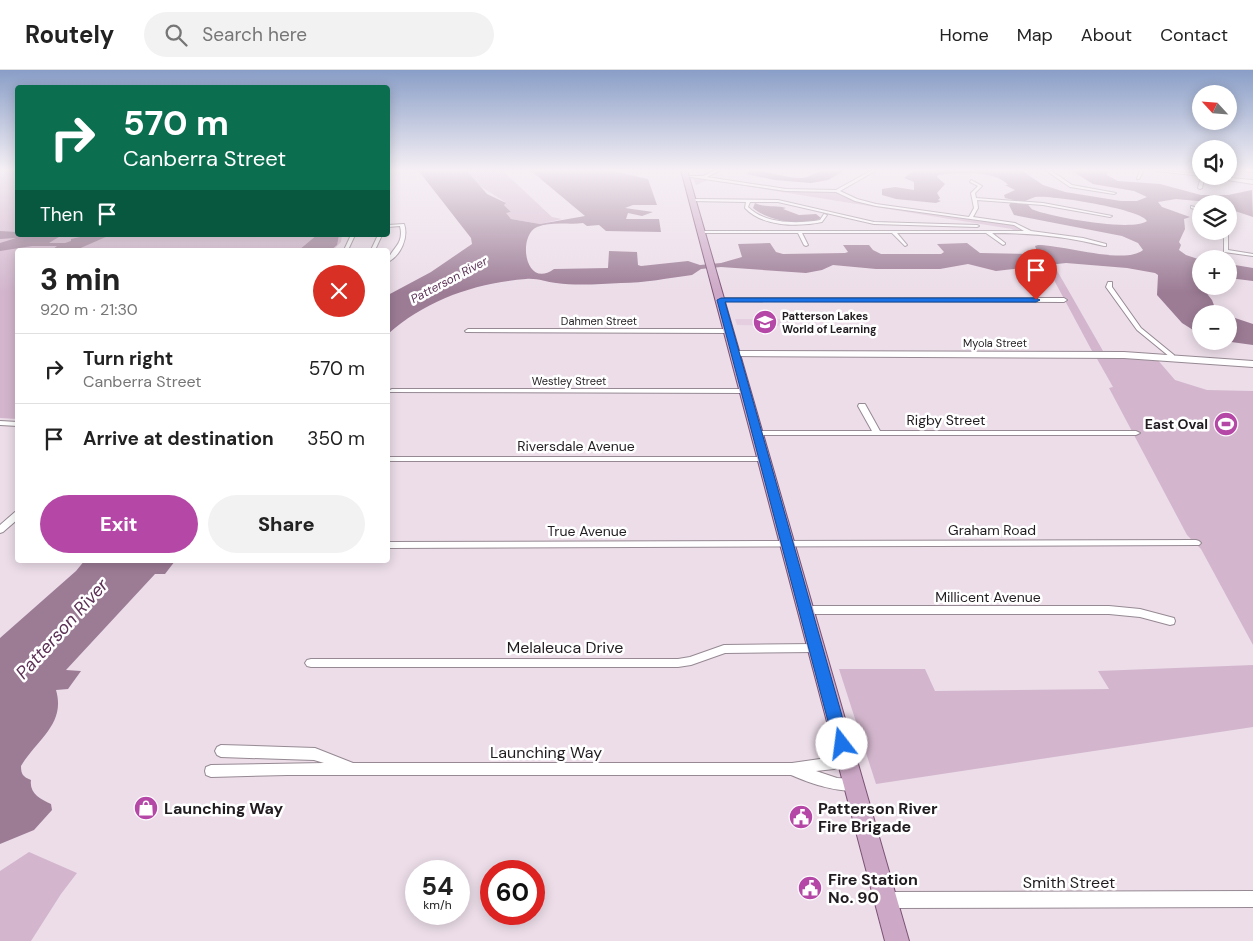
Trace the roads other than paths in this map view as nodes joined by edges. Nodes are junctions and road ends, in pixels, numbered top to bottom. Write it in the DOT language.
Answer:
graph roads {
  1 [pos="695,211"];
  2 [pos="749,211"];
  3 [pos="816,211"];
  4 [pos="819,211"];
  5 [pos="920,211"];
  6 [pos="976,211"];
  7 [pos="1077,211"];
  8 [pos="831,214"];
  9 [pos="825,215"];
  10 [pos="1110,216"];
  11 [pos="970,217"];
  12 [pos="390,226"];
  13 [pos="977,226"];
  14 [pos="701,232"];
  15 [pos="799,232"];
  16 [pos="892,232"];
  17 [pos="987,232"];
  18 [pos="1030,232"];
  19 [pos="1226,240"];
  20 [pos="1003,244"];
  21 [pos="1104,244"];
  22 [pos="806,245"];
  23 [pos="905,245"];
  24 [pos="1253,255"];
  25 [pos="390,258"];
  26 [pos="1110,283"];
  27 [pos="721,300"];
  28 [pos="1064,300"];
  29 [pos="468,331"];
  30 [pos="730,331"];
  31 [pos="736,354"];
  32 [pos="1172,356"];
  33 [pos="1253,364"];
  34 [pos="746,391"];
  35 [pos="392,392"];
  36 [pos="862,406"];
  37 [pos="1,424"];
  38 [pos="15,424"];
  39 [pos="1136,432"];
  40 [pos="757,433"];
  41 [pos="877,433"];
  42 [pos="390,459"];
  43 [pos="764,459"];
  44 [pos="15,517"];
  45 [pos="0,530"];
  46 [pos="1196,543"];
  47 [pos="787,544"];
  48 [pos="390,545"];
  49 [pos="806,610"];
  50 [pos="1170,621"];
  51 [pos="816,648"];
  52 [pos="311,663"];
  53 [pos="222,751"];
  54 [pos="845,754"];
  55 [pos="792,769"];
  56 [pos="362,770"];
  57 [pos="210,771"];
  58 [pos="854,785"];
  59 [pos="886,900"];
  60 [pos="1253,900"];
  61 [pos="897,941"];
  1 -- 14 [label="main road"];
  2 -- 9 [label="street"];
  3 -- 9 [label="street"];
  4 -- 8 [label="street"];
  5 -- 11 [label="street"];
  6 -- 11 [label="street"];
  7 -- 10 [label="street"];
  8 -- 9 [label="street"];
  8 -- 13 [label="street"];
  11 -- 18 [label="street"];
  12 -- 25 [label="street"];
  14 -- 15 [label="street"];
  14 -- 27 [label="main road"];
  15 -- 16 [label="street"];
  15 -- 22 [label="street"];
  16 -- 17 [label="street"];
  16 -- 23 [label="street"];
  17 -- 18 [label="street"];
  17 -- 20 [label="street"];
  18 -- 21 [label="street"];
  19 -- 24 [label="street"];
  26 -- 32 [label="street"];
  27 -- 28 [label="street"];
  27 -- 30 [label="main road"];
  29 -- 30 [label="street, Dahmen Street"];
  30 -- 31 [label="main road"];
  31 -- 32 [label="street, Myola Street"];
  31 -- 34 [label="main road"];
  32 -- 33 [label="street, Myola Street"];
  34 -- 35 [label="street, Westley Street"];
  34 -- 40 [label="main road"];
  36 -- 41 [label="street"];
  37 -- 38 [label="street"];
  39 -- 41 [label="street, Rigby Street"];
  40 -- 41 [label="street, Rigby Street"];
  40 -- 43 [label="main road"];
  42 -- 43 [label="street, Riversdale Avenue"];
  43 -- 47 [label="main road"];
  44 -- 45 [label="street"];
  46 -- 47 [label="street, Graham Road"];
  47 -- 48 [label="street, True Avenue"];
  47 -- 49 [label="main road"];
  49 -- 50 [label="street, Millicent Avenue"];
  49 -- 51 [label="main road"];
  51 -- 52 [label="street, Melaleuca Drive"];
  51 -- 54 [label="main road"];
  53 -- 56 [label="street"];
  54 -- 55 [label="street, Launching Way"];
  54 -- 58 [label="main road"];
  55 -- 56 [label="street, Launching Way"];
  55 -- 58 [label="street, Launching Way"];
  56 -- 57 [label="street, Launching Way"];
  58 -- 59 [label="main road"];
  59 -- 60 [label="street, Smith Street"];
  59 -- 61 [label="main road"];
}
